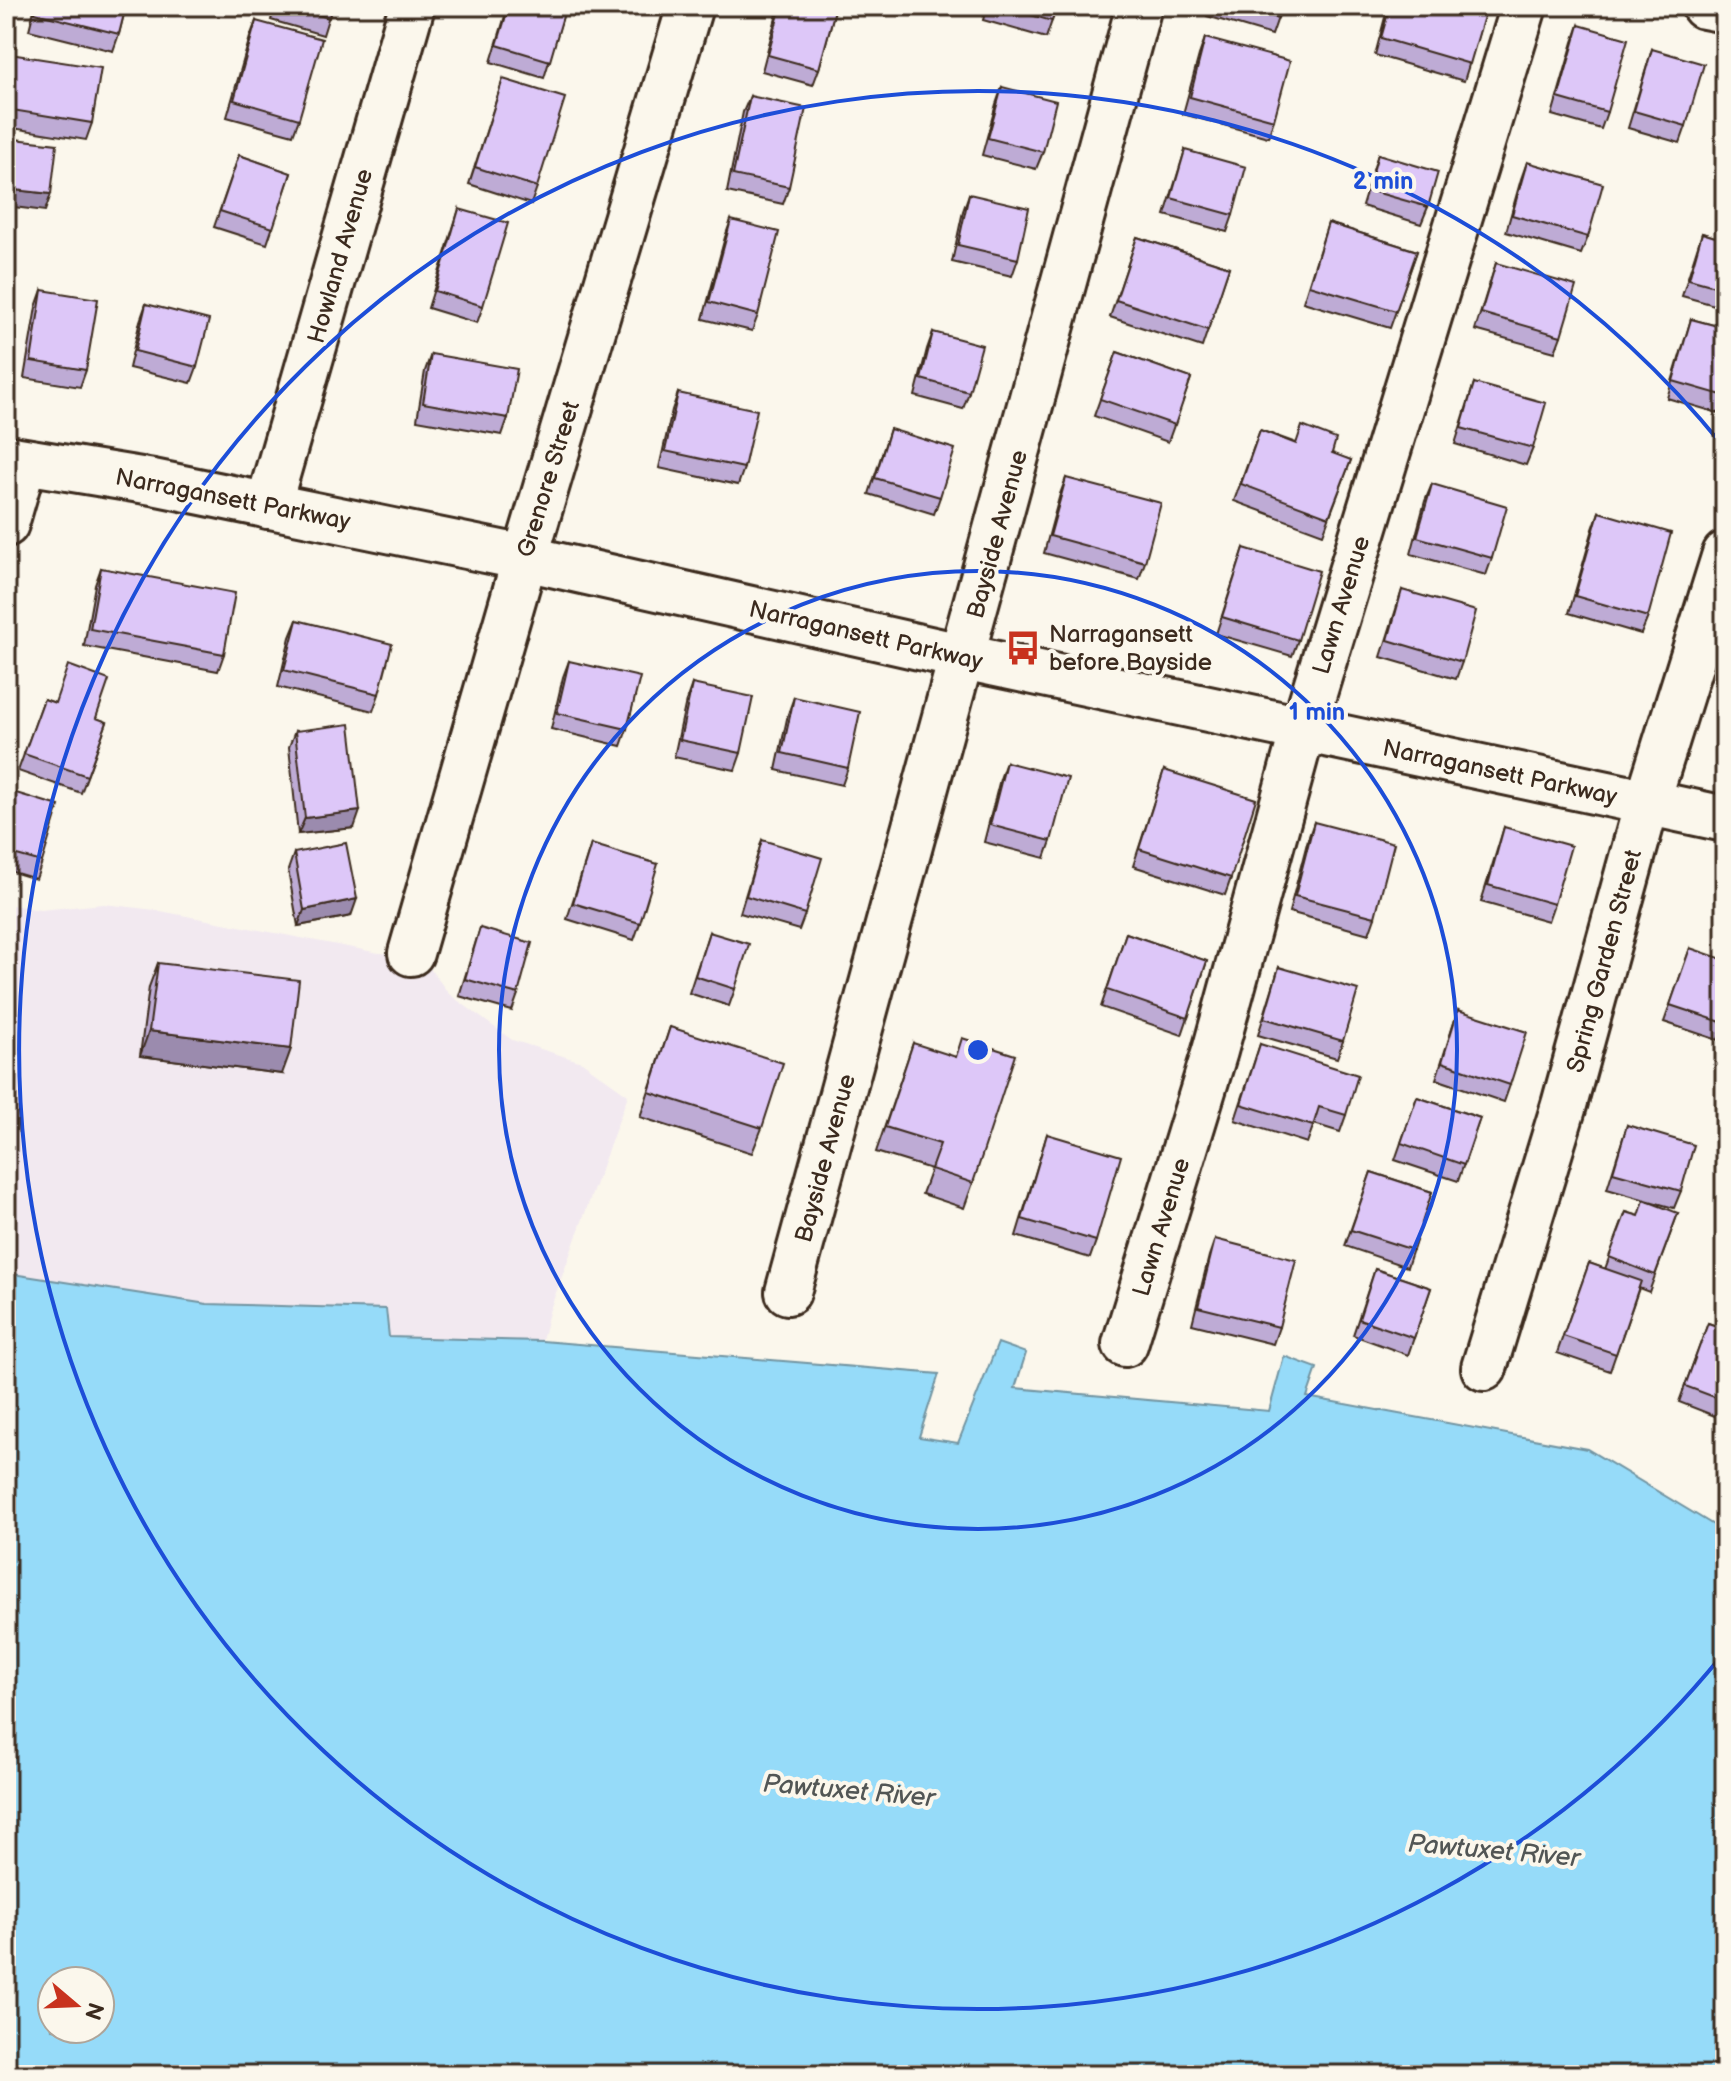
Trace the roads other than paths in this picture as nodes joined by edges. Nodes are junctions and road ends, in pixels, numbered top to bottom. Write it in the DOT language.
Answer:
graph roads {
  1 [pos="412,6"];
  2 [pos="690,6"];
  3 [pos="1139,6"];
  4 [pos="1524,6"];
  5 [pos="1704,6"];
  6 [pos="1725,10"];
  7 [pos="15,460"];
  8 [pos="268,506"];
  9 [pos="6,524"];
  10 [pos="1725,554"];
  11 [pos="525,558"];
  12 [pos="964,657"];
  13 [pos="1303,729"];
  14 [pos="1647,803"];
  15 [pos="1725,819"];
  16 [pos="411,953"];
  17 [pos="788,1292"];
  18 [pos="1125,1344"];
  19 [pos="1484,1368"];
  1 -- 8 [label="street, Howland Avenue"];
  2 -- 11 [label="street, Grenore Street"];
  3 -- 12 [label="street, Bayside Avenue"];
  4 -- 13 [label="street, Lawn Avenue"];
  5 -- 6 [label="street"];
  7 -- 8 [label="street, Narragansett Parkway"];
  7 -- 9 [label="street"];
  8 -- 11 [label="street, Narragansett Parkway"];
  10 -- 14 [label="street, Spring Garden Street"];
  11 -- 12 [label="street, Narragansett Parkway"];
  11 -- 16 [label="street, Grenore Street"];
  12 -- 13 [label="street, Narragansett Parkway"];
  12 -- 17 [label="street, Bayside Avenue"];
  13 -- 14 [label="street, Narragansett Parkway"];
  13 -- 18 [label="street, Lawn Avenue"];
  14 -- 15 [label="street, Narragansett Parkway"];
  14 -- 19 [label="street, Spring Garden Street"];
}
